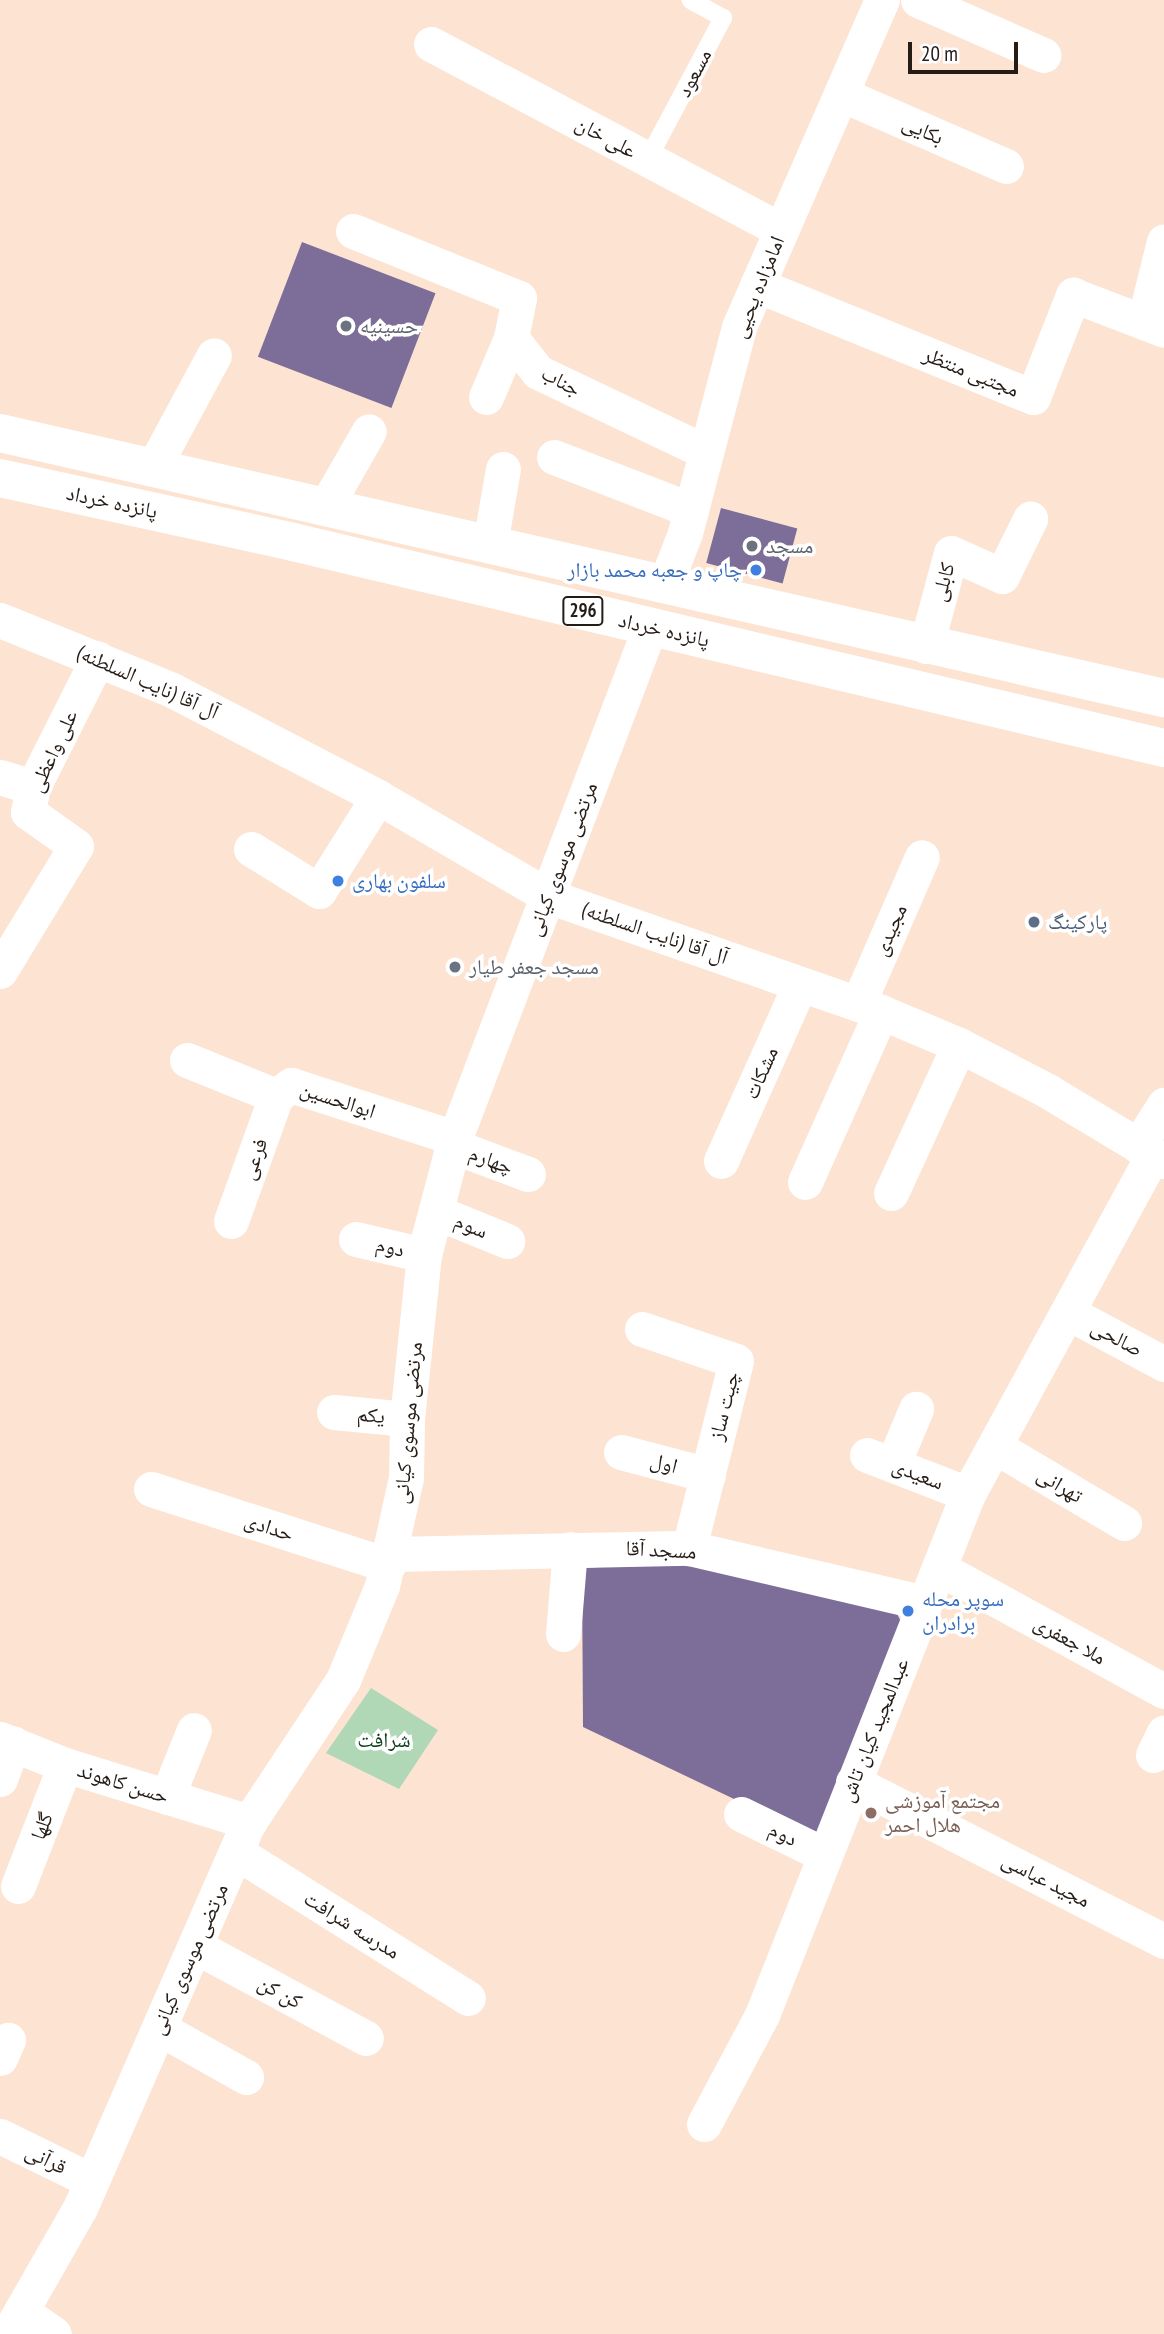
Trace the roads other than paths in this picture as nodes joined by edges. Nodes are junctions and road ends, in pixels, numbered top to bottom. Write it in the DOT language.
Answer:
graph roads {
  1 [pos="691,0"];
  2 [pos="882,0"];
  3 [pos="918,0"];
  4 [pos="431,44"];
  5 [pos="1044,55"];
  6 [pos="841,94"];
  7 [pos="648,159"];
  8 [pos="1006,166"];
  9 [pos="782,230"];
  10 [pos="353,231"];
  11 [pos="1164,241"];
  12 [pos="757,285"];
  13 [pos="1154,326"];
  14 [pos="511,338"];
  15 [pos="214,355"];
  16 [pos="486,397"];
  17 [pos="369,431"];
  18 [pos="0,433"];
  19 [pos="64,447"];
  20 [pos="706,452"];
  21 [pos="554,457"];
  22 [pos="153,468"];
  23 [pos="503,469"];
  24 [pos="0,478"];
  25 [pos="56,490"];
  26 [pos="326,506"];
  27 [pos="691,510"];
  28 [pos="1030,519"];
  29 [pos="490,544"];
  30 [pos="665,585"];
  31 [pos="0,620"];
  32 [pos="650,626"];
  33 [pos="926,646"];
  34 [pos="98,658"];
  35 [pos="1164,698"];
  36 [pos="1164,748"];
  37 [pos="0,777"];
  38 [pos="33,787"];
  39 [pos="378,797"];
  40 [pos="251,849"];
  41 [pos="922,857"];
  42 [pos="548,896"];
  43 [pos="1,968"];
  44 [pos="800,984"];
  45 [pos="870,1008"];
  46 [pos="959,1045"];
  47 [pos="187,1059"];
  48 [pos="276,1096"];
  49 [pos="1164,1105"];
  50 [pos="454,1142"];
  51 [pos="1152,1154"];
  52 [pos="721,1161"];
  53 [pos="528,1174"];
  54 [pos="805,1182"];
  55 [pos="891,1193"];
  56 [pos="436,1212"];
  57 [pos="231,1221"];
  58 [pos="356,1239"];
  59 [pos="507,1241"];
  60 [pos="424,1255"];
  61 [pos="1069,1313"];
  62 [pos="642,1329"];
  63 [pos="1164,1364"];
  64 [pos="916,1409"];
  65 [pos="334,1412"];
  66 [pos="407,1419"];
  67 [pos="996,1447"];
  68 [pos="621,1451"];
  69 [pos="708,1475"];
  70 [pos="151,1489"];
  71 [pos="968,1494"];
  72 [pos="1124,1523"];
  73 [pos="689,1548"];
  74 [pos="570,1549"];
  75 [pos="390,1559"];
  76 [pos="939,1568"];
  77 [pos="925,1603"];
  78 [pos="563,1634"];
  79 [pos="1164,1691"];
  80 [pos="194,1730"];
  81 [pos="6,1741"];
  82 [pos="65,1765"];
  83 [pos="0,1779"];
  84 [pos="853,1782"];
  85 [pos="167,1797"];
  86 [pos="741,1814"];
  87 [pos="242,1837"];
  88 [pos="825,1855"];
  89 [pos="19,1886"];
  90 [pos="1164,1941"];
  91 [pos="195,1946"];
  92 [pos="468,1998"];
  93 [pos="159,2028"];
  94 [pos="366,2038"];
  95 [pos="246,2077"];
  96 [pos="704,2124"];
  97 [pos="0,2136"];
  98 [pos="92,2181"];
  99 [pos="15,2323"];
  100 [pos="54,2334"];
  1 -- 7 [label="lane, مسعود"];
  2 -- 6 [label="street, امامزاده یحیی"];
  3 -- 5 [label="street"];
  4 -- 7 [label="street, علی خان"];
  6 -- 8 [label="street, بکایی"];
  6 -- 9 [label="street, امامزاده یحیی"];
  7 -- 9 [label="street, علی خان"];
  9 -- 12 [label="street, امامزاده یحیی"];
  10 -- 14 [label="street"];
  11 -- 13 [label="street"];
  12 -- 13 [label="street, مجتبی منتظر"];
  12 -- 20 [label="street, امامزاده یحیی"];
  14 -- 16 [label="street"];
  14 -- 20 [label="street, جناب"];
  15 -- 22 [label="street"];
  17 -- 26 [label="street"];
  18 -- 19 [label="main road, پانزده خرداد / 296"];
  19 -- 22 [label="main road, پانزده خرداد / 296"];
  19 -- 25 [label="main road"];
  20 -- 27 [label="street, امامزاده یحیی"];
  21 -- 27 [label="street"];
  22 -- 26 [label="main road, پانزده خرداد / 296"];
  23 -- 29 [label="street"];
  24 -- 25 [label="main road, پانزده خرداد / 296"];
  25 -- 32 [label="main road, پانزده خرداد / 296"];
  26 -- 29 [label="main road, پانزده خرداد / 296"];
  27 -- 30 [label="street, امامزاده یحیی"];
  28 -- 33 [label="street, کابلی"];
  29 -- 30 [label="main road, پانزده خرداد / 296"];
  30 -- 33 [label="main road, پانزده خرداد / 296"];
  31 -- 34 [label="street, آل آقا (نایب السلطنه)"];
  32 -- 36 [label="main road, پانزده خرداد / 296"];
  32 -- 42 [label="street, مرتضی موسوی کیانی"];
  33 -- 35 [label="main road, پانزده خرداد / 296"];
  34 -- 38 [label="street, علی واعظی"];
  34 -- 39 [label="street, آل آقا (نایب السلطنه)"];
  37 -- 38 [label="street"];
  38 -- 43 [label="street, علی واعظی"];
  39 -- 40 [label="street"];
  39 -- 42 [label="street, آل آقا (نایب السلطنه)"];
  41 -- 45 [label="street, مجیدی"];
  42 -- 44 [label="street, آل آقا (نایب السلطنه)"];
  42 -- 50 [label="street, مرتضی موسوی کیانی"];
  44 -- 45 [label="street, آل آقا (نایب السلطنه)"];
  44 -- 52 [label="street, مشکات"];
  45 -- 46 [label="street, آل آقا (نایب السلطنه)"];
  45 -- 54 [label="street, مجیدی"];
  46 -- 51 [label="street, آل آقا (نایب السلطنه)"];
  46 -- 55 [label="street"];
  47 -- 48 [label="street, ابوالحسین"];
  48 -- 50 [label="street, ابوالحسین"];
  48 -- 57 [label="street, فرعی"];
  49 -- 51 [label="street, عبدالمجید کیان تاش"];
  50 -- 53 [label="street, چهارم"];
  50 -- 56 [label="street, مرتضی موسوی کیانی"];
  51 -- 61 [label="street, عبدالمجید کیان تاش"];
  56 -- 59 [label="street, سوم"];
  56 -- 60 [label="street, مرتضی موسوی کیانی"];
  58 -- 60 [label="street, دوم"];
  60 -- 66 [label="street, مرتضی موسوی کیانی"];
  61 -- 63 [label="street, صالحی"];
  61 -- 67 [label="street, عبدالمجید کیان تاش"];
  62 -- 69 [label="street, چیت ساز"];
  64 -- 71 [label="street, سعیدی"];
  65 -- 66 [label="street, یکم"];
  66 -- 75 [label="street, مرتضی موسوی کیانی"];
  67 -- 71 [label="street, عبدالمجید کیان تاش"];
  67 -- 72 [label="street, تهرانی"];
  68 -- 69 [label="street, اول"];
  69 -- 73 [label="street, چیت ساز"];
  70 -- 75 [label="street, حدادی"];
  71 -- 76 [label="street, عبدالمجید کیان تاش"];
  73 -- 74 [label="street, مسجد آقا"];
  73 -- 77 [label="street, مسجد آقا"];
  74 -- 75 [label="street, مسجد آقا"];
  74 -- 78 [label="street"];
  75 -- 87 [label="street, مرتضی موسوی کیانی"];
  76 -- 77 [label="street, عبدالمجید کیان تاش"];
  76 -- 79 [label="street, ملا جعفری"];
  77 -- 84 [label="street, عبدالمجید کیان تاش"];
  80 -- 85 [label="street"];
  81 -- 82 [label="street, حسن کاهوند"];
  81 -- 83 [label="street"];
  82 -- 85 [label="street, حسن کاهوند"];
  82 -- 89 [label="street, گلها"];
  84 -- 88 [label="street, عبدالمجید کیان تاش"];
  84 -- 90 [label="street, مجید عباسی"];
  85 -- 87 [label="street, حسن کاهوند"];
  86 -- 88 [label="street, دوم"];
  87 -- 91 [label="street, مرتضی موسوی کیانی"];
  87 -- 92 [label="street, مدرسه شرافت"];
  88 -- 96 [label="street, عبدالمجید کیان تاش"];
  91 -- 93 [label="street, مرتضی موسوی کیانی"];
  91 -- 94 [label="street, کن کن"];
  93 -- 95 [label="street"];
  93 -- 98 [label="street, مرتضی موسوی کیانی"];
  97 -- 98 [label="street, قرآنی"];
  98 -- 99 [label="street, مرتضی موسوی کیانی"];
  99 -- 100 [label="street"];
}
